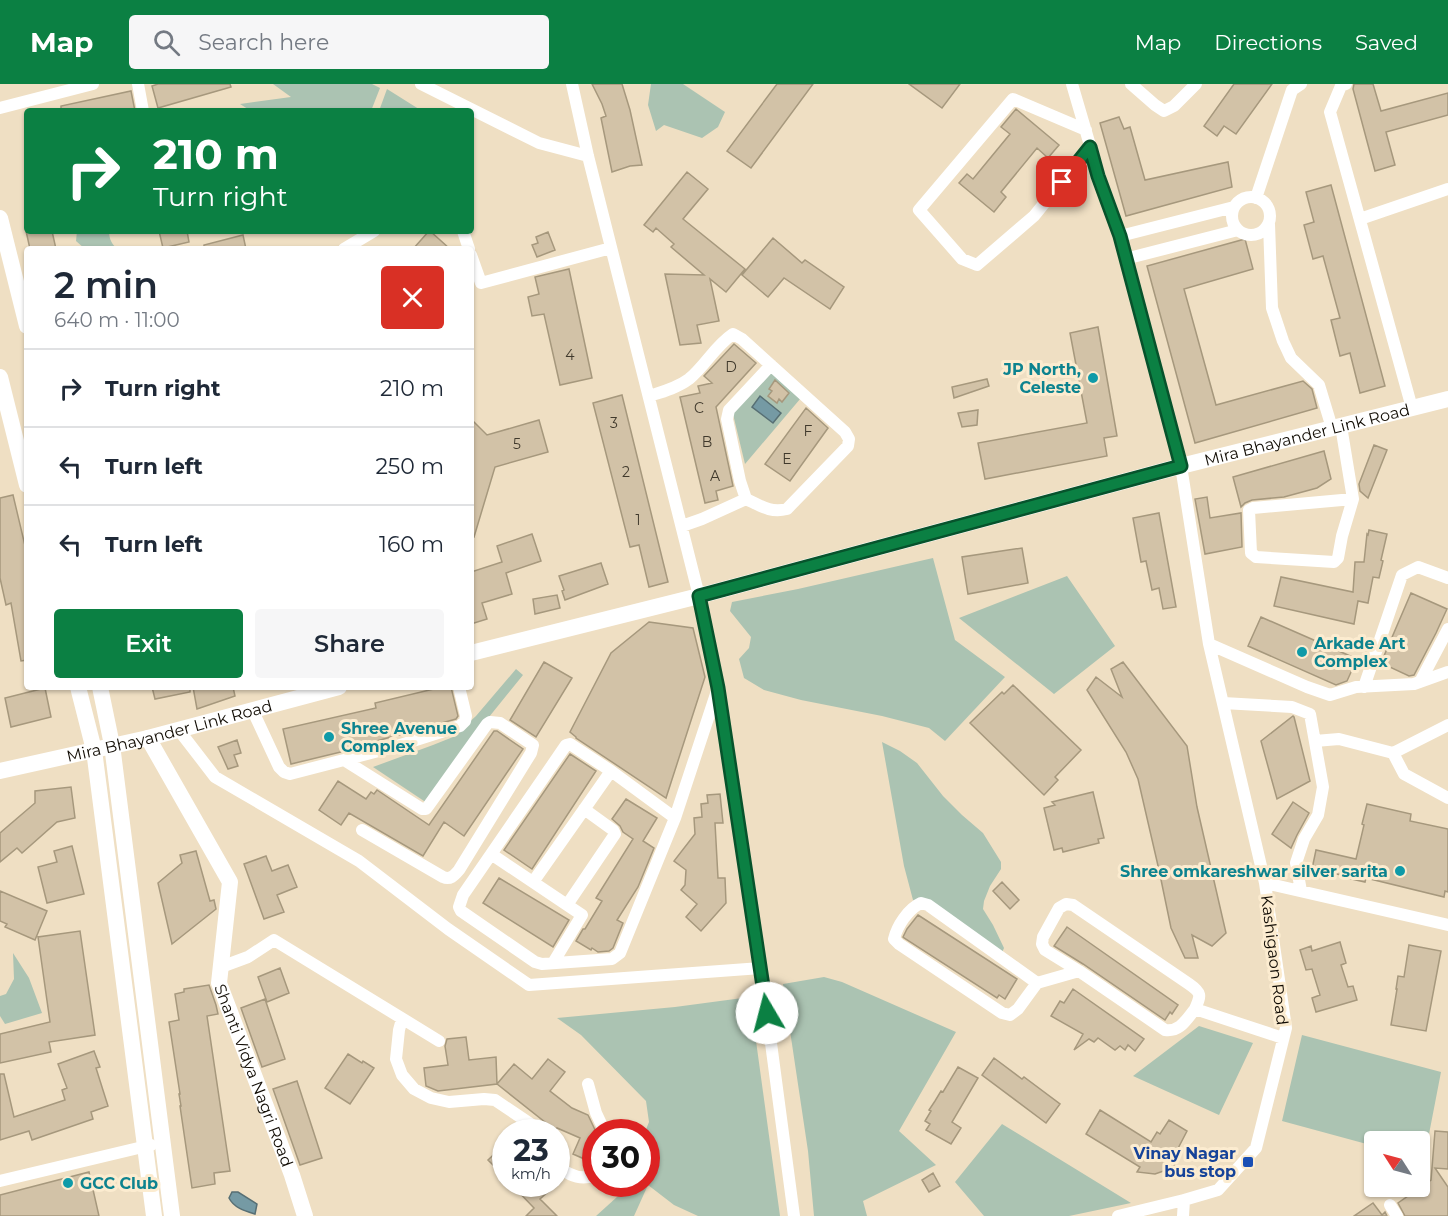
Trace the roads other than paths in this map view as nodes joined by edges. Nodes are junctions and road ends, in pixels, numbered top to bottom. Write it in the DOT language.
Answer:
graph roads {
  1 [pos="93,84"];
  2 [pos="138,84"];
  3 [pos="422,84"];
  4 [pos="572,84"];
  5 [pos="1072,84"];
  6 [pos="1131,84"];
  7 [pos="1196,84"];
  8 [pos="1301,84"];
  9 [pos="1346,84"];
  10 [pos="0,108"];
  11 [pos="142,108"];
  12 [pos="470,108"];
  13 [pos="474,110"];
  14 [pos="1086,130"];
  15 [pos="1090,147"];
  16 [pos="588,156"];
  17 [pos="1448,189"];
  18 [pos="1256,198"];
  19 [pos="1234,207"];
  20 [pos="0,218"];
  21 [pos="1360,219"];
  22 [pos="1269,224"];
  23 [pos="1238,230"];
  24 [pos="369,234"];
  25 [pos="1120,236"];
  26 [pos="350,246"];
  27 [pos="611,248"];
  28 [pos="1125,259"];
  29 [pos="474,263"];
  30 [pos="24,312"];
  31 [pos="771,365"];
  32 [pos="0,377"];
  33 [pos="649,396"];
  34 [pos="1448,399"];
  35 [pos="1412,408"];
  36 [pos="1336,427"];
  37 [pos="1181,466"];
  38 [pos="24,473"];
  39 [pos="746,499"];
  40 [pos="1353,499"];
  41 [pos="682,526"];
  42 [pos="1448,578"];
  43 [pos="699,596"];
  44 [pos="1448,629"];
  45 [pos="1209,644"];
  46 [pos="474,652"];
  47 [pos="1448,672"];
  48 [pos="1420,682"];
  49 [pos="1364,687"];
  50 [pos="718,688"];
  51 [pos="79,690"];
  52 [pos="101,690"];
  53 [pos="327,690"];
  54 [pos="460,690"];
  55 [pos="1223,703"];
  56 [pos="252,709"];
  57 [pos="1448,725"];
  58 [pos="178,729"];
  59 [pos="148,738"];
  60 [pos="1315,741"];
  61 [pos="112,745"];
  62 [pos="94,750"];
  63 [pos="1393,753"];
  64 [pos="344,760"];
  65 [pos="0,771"];
  66 [pos="611,771"];
  67 [pos="1448,798"];
  68 [pos="584,809"];
  69 [pos="675,818"];
  70 [pos="123,830"];
  71 [pos="362,830"];
  72 [pos="105,833"];
  73 [pos="491,854"];
  74 [pos="533,882"];
  75 [pos="1265,883"];
  76 [pos="1300,891"];
  77 [pos="567,905"];
  78 [pos="133,909"];
  79 [pos="115,914"];
  80 [pos="1448,925"];
  81 [pos="553,963"];
  82 [pos="221,967"];
  83 [pos="761,968"];
  84 [pos="1079,971"];
  85 [pos="1037,983"];
  86 [pos="1195,1010"];
  87 [pos="402,1018"];
  88 [pos="1283,1038"];
  89 [pos="439,1041"];
  90 [pos="588,1084"];
  91 [pos="523,1119"];
  92 [pos="599,1119"];
  93 [pos="164,1142"];
  94 [pos="146,1147"];
  95 [pos="0,1181"];
  96 [pos="1184,1200"];
  97 [pos="1390,1204"];
  98 [pos="154,1216"];
  99 [pos="172,1216"];
  100 [pos="305,1216"];
  101 [pos="794,1216"];
  102 [pos="1118,1216"];
  103 [pos="1183,1216"];
  104 [pos="1397,1216"];
  1 -- 10 [label="street"];
  2 -- 11 [label="street"];
  3 -- 12 [label="street"];
  4 -- 16 [label="street"];
  5 -- 14 [label="street"];
  6 -- 7 [label="street"];
  8 -- 18 [label="street"];
  9 -- 21 [label="street"];
  13 -- 16 [label="street"];
  14 -- 15 [label="street"];
  14 -- 15 [label="street"];
  15 -- 25 [label="street"];
  16 -- 27 [label="street"];
  17 -- 21 [label="street"];
  18 -- 19 [label="street"];
  18 -- 22 [label="street"];
  19 -- 23 [label="street"];
  19 -- 25 [label="street"];
  20 -- 30 [label="street"];
  21 -- 35 [label="street"];
  22 -- 23 [label="street"];
  22 -- 36 [label="street"];
  23 -- 28 [label="street"];
  24 -- 26 [label="street"];
  25 -- 28 [label="street"];
  27 -- 29 [label="street"];
  27 -- 33 [label="street"];
  28 -- 37 [label="street"];
  31 -- 33 [label="street"];
  31 -- 39 [label="street"];
  31 -- 39 [label="street"];
  32 -- 38 [label="street"];
  33 -- 41 [label="street"];
  34 -- 35 [label="street, Mira Bhayander Link Road"];
  35 -- 36 [label="street, Mira Bhayander Link Road"];
  36 -- 37 [label="street, Mira Bhayander Link Road"];
  36 -- 40 [label="street"];
  37 -- 43 [label="street, Mira Bhayander Link Road"];
  37 -- 45 [label="street"];
  39 -- 41 [label="street"];
  40 -- 40 [label="street"];
  41 -- 43 [label="street"];
  42 -- 49 [label="street"];
  43 -- 46 [label="street, Mira Bhayander Link Road"];
  43 -- 50 [label="street"];
  44 -- 48 [label="street"];
  45 -- 49 [label="street"];
  45 -- 55 [label="street"];
  47 -- 48 [label="street"];
  48 -- 49 [label="street"];
  50 -- 69 [label="street"];
  50 -- 83 [label="street"];
  51 -- 62 [label="street"];
  52 -- 61 [label="street"];
  53 -- 56 [label="street, Mira Bhayander Link Road"];
  54 -- 64 [label="street"];
  55 -- 60 [label="street"];
  55 -- 75 [label="street"];
  56 -- 58 [label="street, Mira Bhayander Link Road"];
  56 -- 64 [label="street"];
  57 -- 63 [label="street"];
  58 -- 59 [label="street, Mira Bhayander Link Road"];
  58 -- 83 [label="street"];
  59 -- 61 [label="street, Mira Bhayander Link Road"];
  59 -- 82 [label="street, Shanti Vidya Nagri Road"];
  60 -- 63 [label="street"];
  60 -- 76 [label="street"];
  61 -- 62 [label="street, Mira Bhayander Link Road"];
  61 -- 70 [label="street"];
  62 -- 65 [label="street, Mira Bhayander Link Road"];
  62 -- 72 [label="street"];
  63 -- 67 [label="street"];
  64 -- 71 [label="street"];
  66 -- 68 [label="street"];
  66 -- 69 [label="street"];
  66 -- 73 [label="street"];
  68 -- 74 [label="street"];
  68 -- 77 [label="street"];
  69 -- 81 [label="street"];
  70 -- 72 [label="street"];
  70 -- 78 [label="street"];
  72 -- 79 [label="street"];
  73 -- 74 [label="street"];
  73 -- 81 [label="street"];
  74 -- 77 [label="street"];
  75 -- 76 [label="street, Kashigaon Road"];
  75 -- 88 [label="street, Kashigaon Road"];
  76 -- 80 [label="street, Kashigaon Road"];
  77 -- 81 [label="street"];
  78 -- 79 [label="street"];
  78 -- 93 [label="street"];
  79 -- 94 [label="street"];
  82 -- 87 [label="street"];
  82 -- 100 [label="street, Shanti Vidya Nagri Road"];
  83 -- 101 [label="street"];
  84 -- 85 [label="street"];
  84 -- 86 [label="street"];
  84 -- 86 [label="street"];
  85 -- 85 [label="street"];
  86 -- 88 [label="street"];
  87 -- 89 [label="street"];
  87 -- 91 [label="street"];
  88 -- 96 [label="street, Kashigaon Road"];
  90 -- 92 [label="street"];
  93 -- 94 [label="street"];
  93 -- 99 [label="street"];
  94 -- 95 [label="street"];
  94 -- 98 [label="street"];
  96 -- 102 [label="street, Kashigaon Road"];
  96 -- 103 [label="street"];
  97 -- 104 [label="street"];
}
